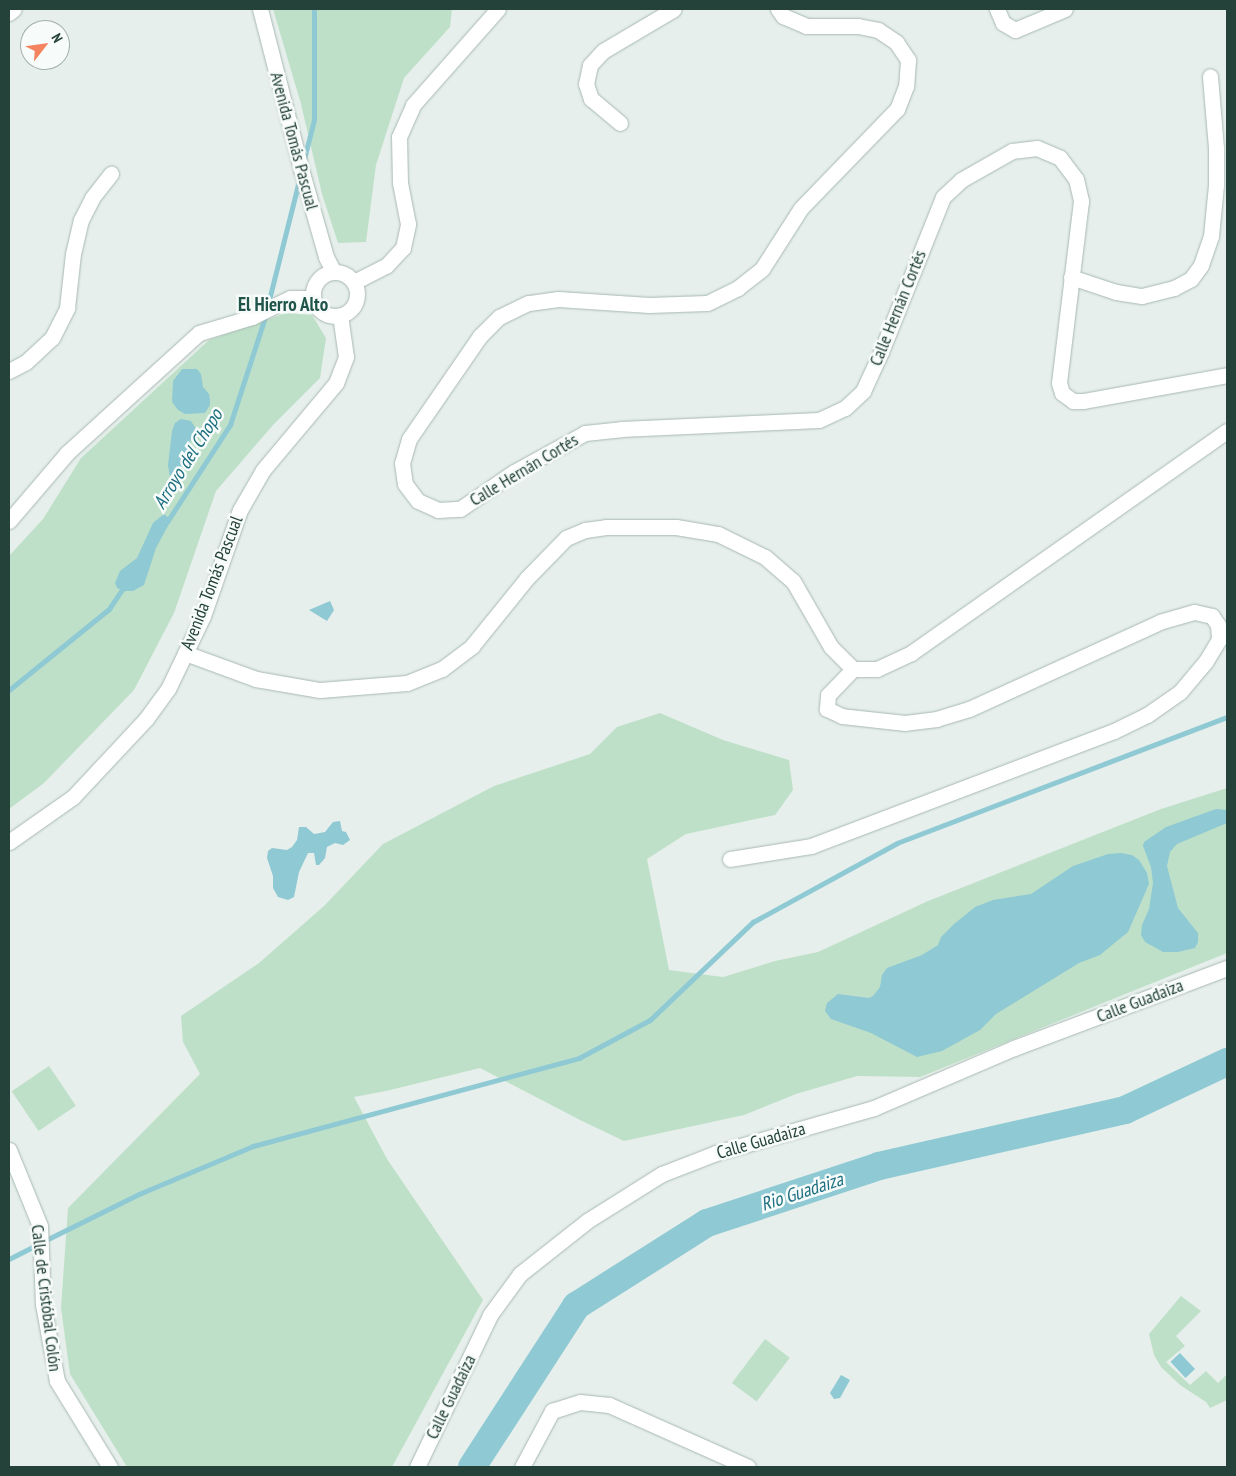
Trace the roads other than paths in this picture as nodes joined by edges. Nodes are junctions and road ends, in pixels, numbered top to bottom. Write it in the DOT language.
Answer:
graph roads {
  1 [pos="14,9"];
  2 [pos="260,9"];
  3 [pos="498,9"];
  4 [pos="674,9"];
  5 [pos="778,9"];
  6 [pos="997,9"];
  7 [pos="1065,9"];
  8 [pos="9,13"];
  9 [pos="1210,76"];
  10 [pos="620,123"];
  11 [pos="111,174"];
  12 [pos="332,271"];
  13 [pos="1071,277"];
  14 [pos="354,282"];
  15 [pos="313,298"];
  16 [pos="340,315"];
  17 [pos="9,371"];
  18 [pos="1227,374"];
  19 [pos="1227,431"];
  20 [pos="9,520"];
  21 [pos="185,653"];
  22 [pos="853,669"];
  23 [pos="9,842"];
  24 [pos="730,859"];
  25 [pos="1227,968"];
  26 [pos="9,1150"];
  27 [pos="110,1467"];
  28 [pos="417,1467"];
  29 [pos="522,1467"];
  30 [pos="748,1467"];
  1 -- 8 [label="street"];
  2 -- 12 [label="street, Avenida Tomás Pascual"];
  3 -- 14 [label="street"];
  4 -- 10 [label="street"];
  5 -- 13 [label="street, Calle Hernán Cortés"];
  6 -- 7 [label="street"];
  9 -- 13 [label="street"];
  11 -- 17 [label="street"];
  12 -- 14 [label="street"];
  12 -- 15 [label="street"];
  13 -- 18 [label="street, Calle Hernán Cortés"];
  14 -- 16 [label="street"];
  15 -- 16 [label="street"];
  15 -- 20 [label="street"];
  16 -- 21 [label="street, Avenida Tomás Pascual"];
  19 -- 22 [label="street"];
  21 -- 22 [label="street"];
  21 -- 23 [label="street, Avenida Tomás Pascual"];
  22 -- 24 [label="street"];
  25 -- 28 [label="street, Calle Guadaiza"];
  26 -- 27 [label="street, Calle de Cristóbal Colón"];
  29 -- 30 [label="street"];
}
